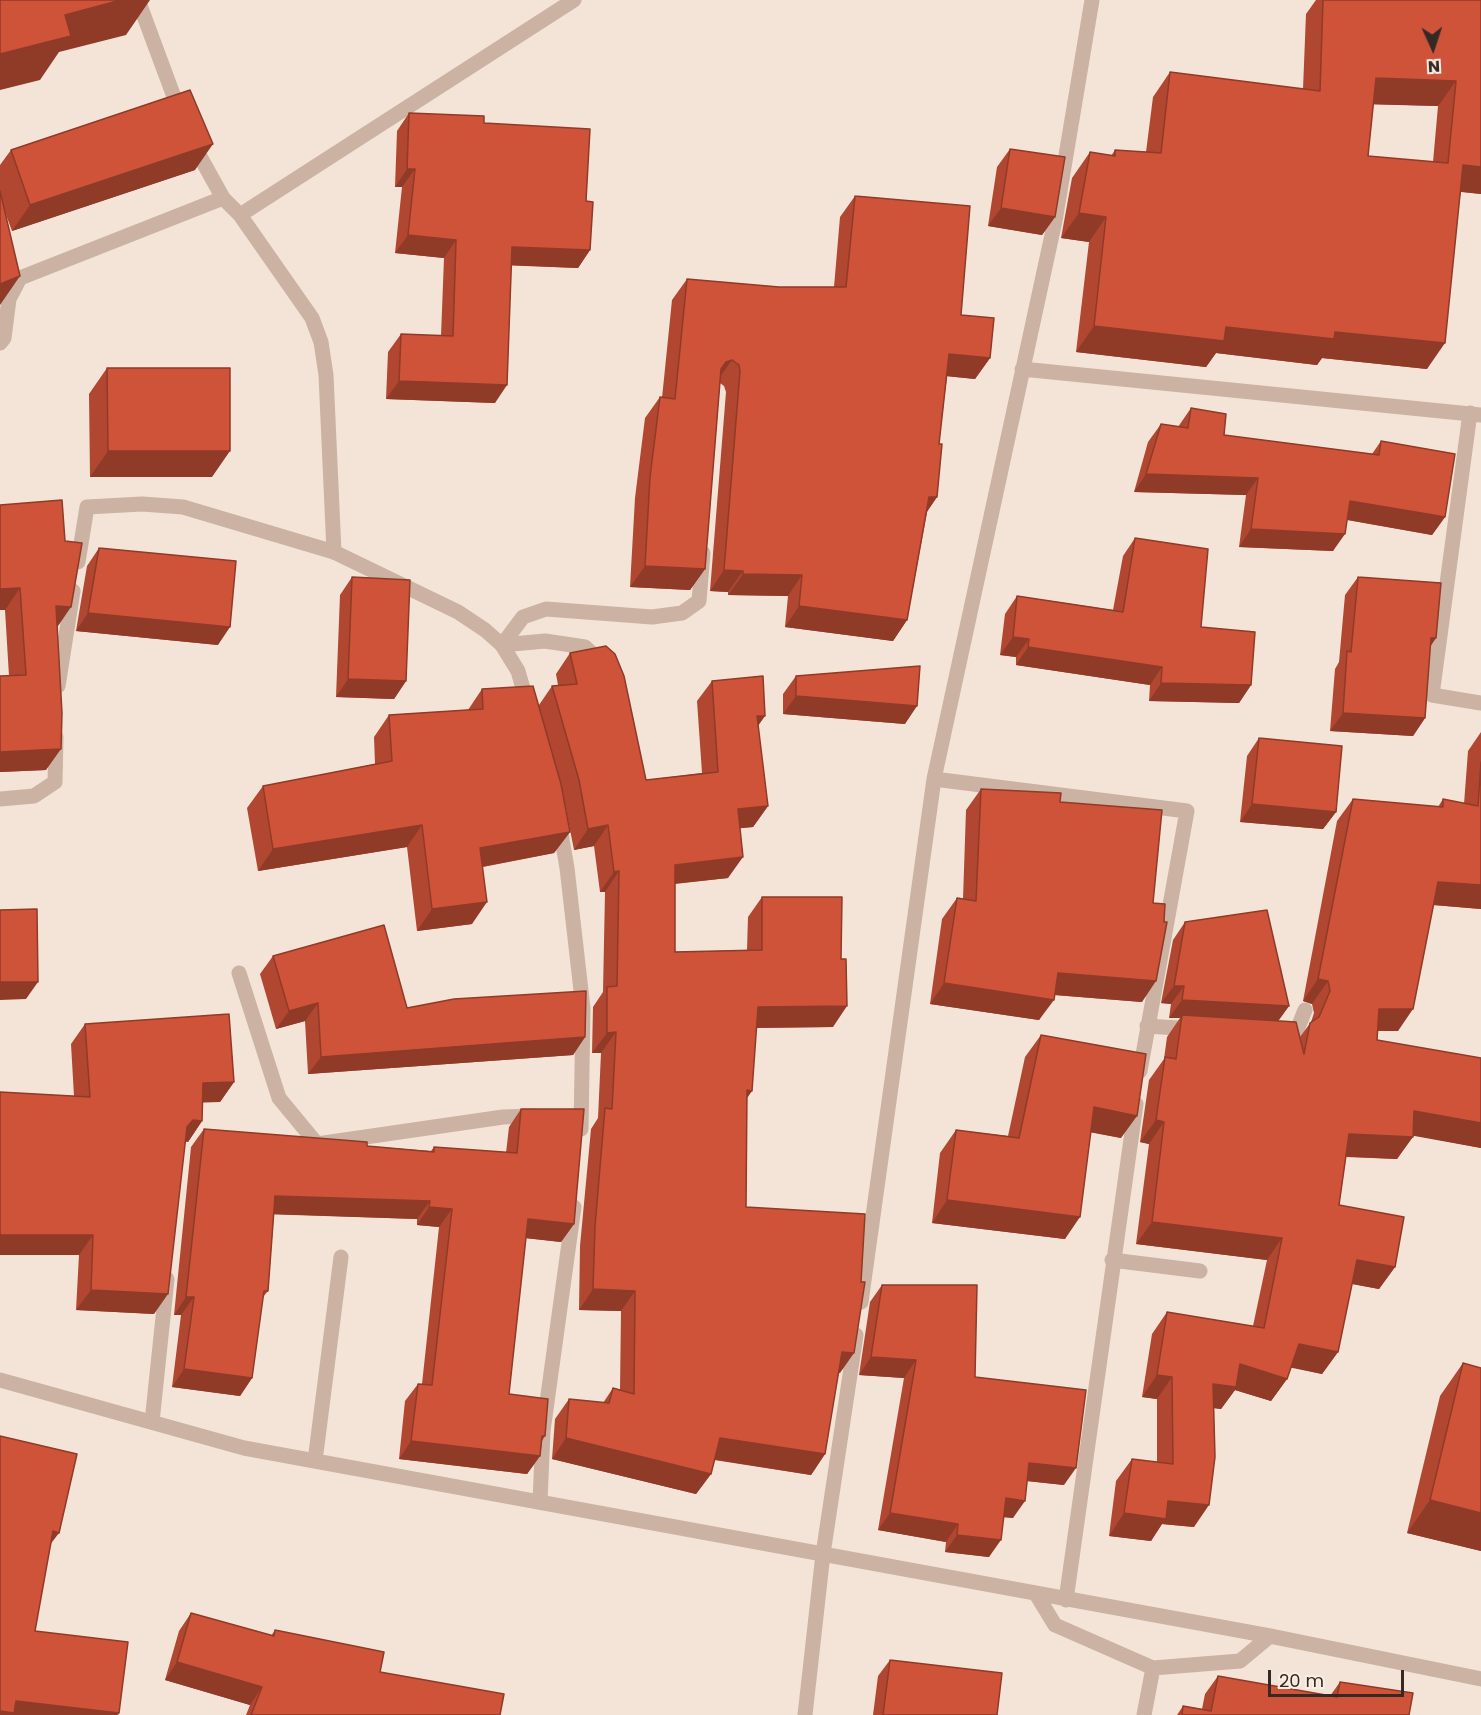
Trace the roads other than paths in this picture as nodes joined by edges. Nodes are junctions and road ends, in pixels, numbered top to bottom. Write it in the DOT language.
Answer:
graph roads {
  1 [pos="138,0"];
  2 [pos="574,0"];
  3 [pos="1092,0"];
  4 [pos="223,198"];
  5 [pos="240,215"];
  6 [pos="0,343"];
  7 [pos="1022,369"];
  8 [pos="1475,414"];
  9 [pos="704,543"];
  10 [pos="334,552"];
  11 [pos="502,645"];
  12 [pos="613,679"];
  13 [pos="1481,703"];
  14 [pos="58,704"];
  15 [pos="57,726"];
  16 [pos="534,726"];
  17 [pos="934,779"];
  18 [pos="0,799"];
  19 [pos="555,803"];
  20 [pos="239,973"];
  21 [pos="1305,1010"];
  22 [pos="1147,1026"];
  23 [pos="1204,1030"];
  24 [pos="1261,1033"];
  25 [pos="548,1116"];
  26 [pos="579,1148"];
  27 [pos="575,1192"];
  28 [pos="341,1257"];
  29 [pos="1112,1260"];
  30 [pos="169,1268"];
  31 [pos="1200,1271"];
  32 [pos="0,1380"];
  33 [pos="152,1422"];
  34 [pos="315,1461"];
  35 [pos="540,1502"];
  36 [pos="823,1554"];
  37 [pos="1036,1594"];
  38 [pos="1066,1600"];
  39 [pos="1270,1636"];
  40 [pos="1153,1668"];
  41 [pos="1481,1678"];
  42 [pos="805,1715"];
  43 [pos="1144,1715"];
  1 -- 4 [label="street"];
  2 -- 5 [label="street"];
  3 -- 7 [label="street"];
  4 -- 5 [label="street"];
  4 -- 6 [label="street"];
  5 -- 10 [label="street"];
  7 -- 8 [label="street"];
  7 -- 17 [label="street"];
  8 -- 13 [label="street"];
  9 -- 11 [label="street"];
  10 -- 11 [label="street"];
  10 -- 14 [label="street"];
  11 -- 12 [label="street"];
  11 -- 16 [label="street"];
  15 -- 18 [label="street"];
  17 -- 22 [label="street"];
  17 -- 36 [label="street"];
  19 -- 26 [label="street"];
  20 -- 25 [label="street"];
  21 -- 24 [label="street"];
  22 -- 23 [label="street"];
  22 -- 29 [label="street"];
  27 -- 35 [label="street"];
  28 -- 34 [label="street"];
  29 -- 31 [label="street"];
  29 -- 38 [label="street"];
  30 -- 33 [label="street"];
  32 -- 33 [label="street"];
  33 -- 34 [label="street"];
  34 -- 35 [label="street"];
  35 -- 36 [label="street"];
  36 -- 37 [label="street"];
  36 -- 42 [label="street"];
  37 -- 38 [label="street"];
  37 -- 40 [label="street"];
  38 -- 39 [label="street"];
  39 -- 40 [label="street"];
  39 -- 41 [label="street"];
  40 -- 43 [label="street"];
}
